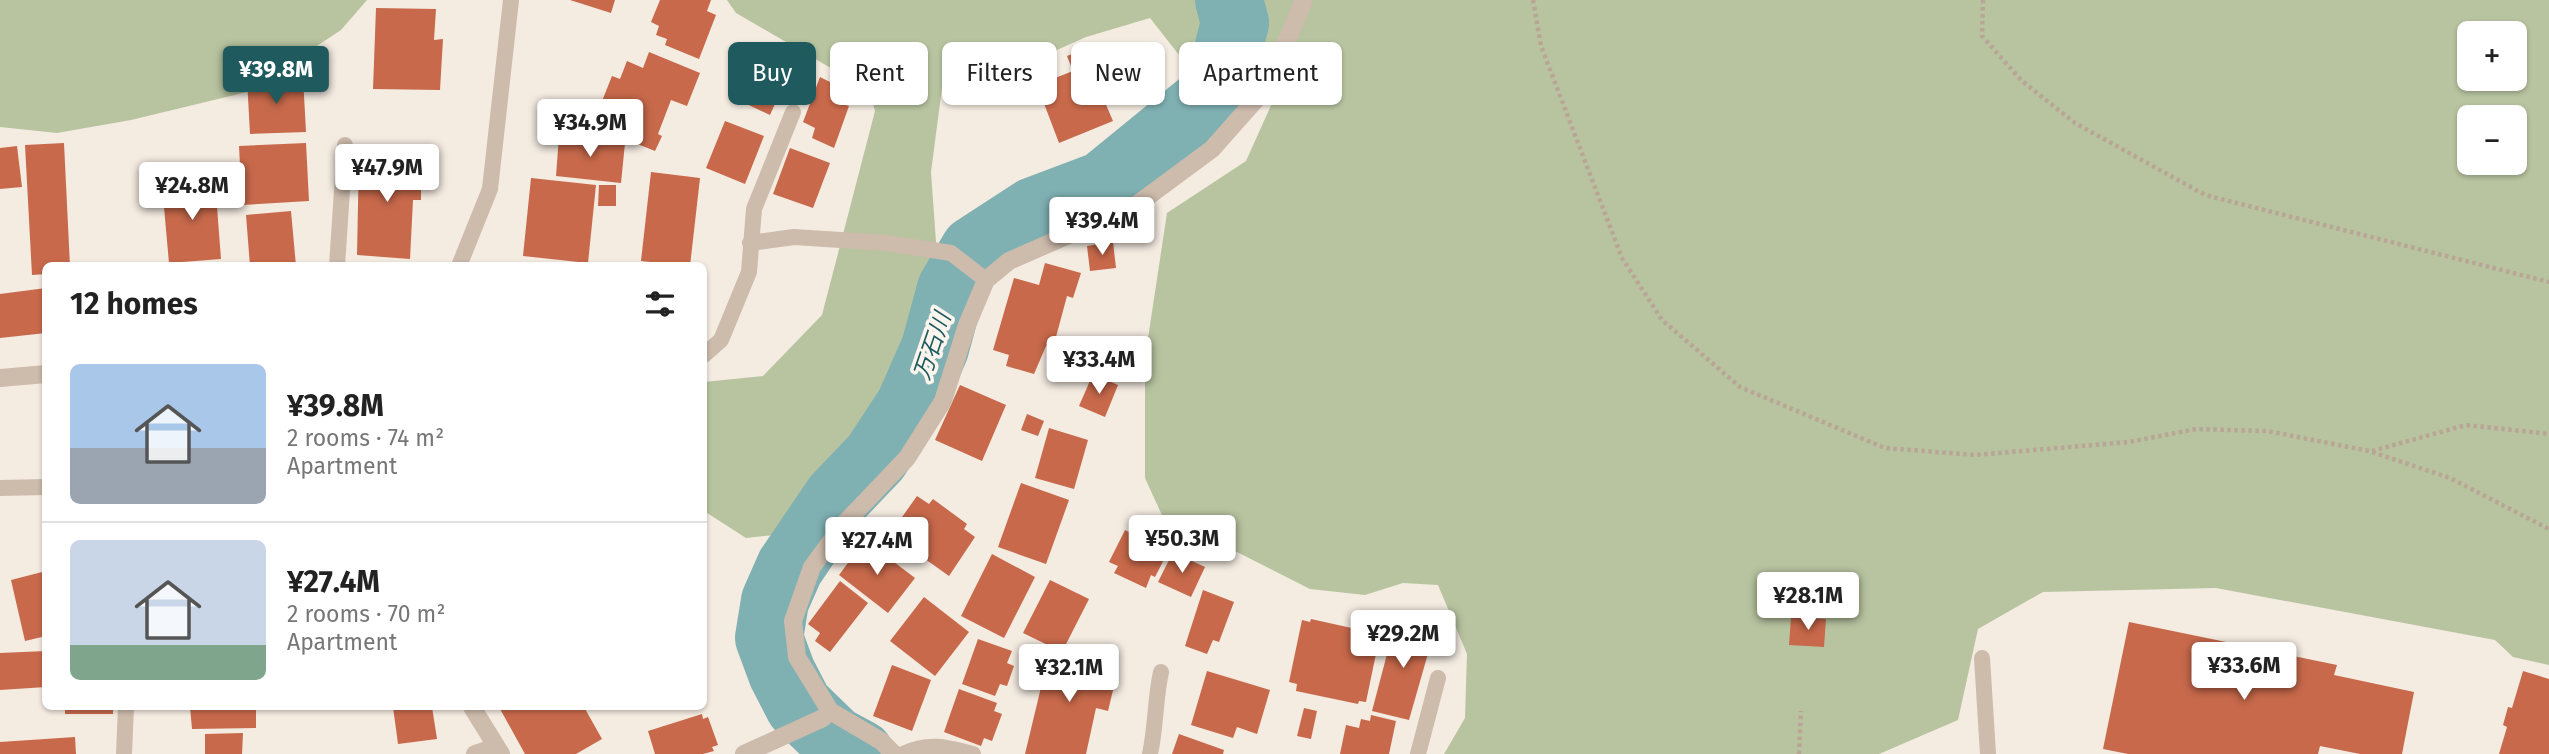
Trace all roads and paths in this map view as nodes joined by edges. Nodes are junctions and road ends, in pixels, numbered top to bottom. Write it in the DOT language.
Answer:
graph roads {
  1 [pos="511,0"];
  2 [pos="1304,0"];
  3 [pos="1532,0"];
  4 [pos="1983,0"];
  5 [pos="793,112"];
  6 [pos="345,145"];
  7 [pos="750,243"];
  8 [pos="337,262"];
  9 [pos="461,262"];
  10 [pos="981,278"];
  11 [pos="2549,282"];
  12 [pos="707,352"];
  13 [pos="42,374"];
  14 [pos="0,379"];
  15 [pos="2549,434"];
  16 [pos="2369,451"];
  17 [pos="42,487"];
  18 [pos="0,488"];
  19 [pos="2549,529"];
  20 [pos="1982,658"];
  21 [pos="1161,672"];
  22 [pos="1438,678"];
  23 [pos="126,710"];
  24 [pos="474,710"];
  25 [pos="1801,711"];
  26 [pos="826,714"];
  27 [pos="499,751"];
  28 [pos="124,754"];
  29 [pos="475,754"];
  30 [pos="744,754"];
  31 [pos="894,754"];
  32 [pos="903,754"];
  33 [pos="973,754"];
  34 [pos="1150,754"];
  35 [pos="1418,754"];
  36 [pos="1799,754"];
  37 [pos="1988,754"];
  1 -- 9 [label="lane"];
  2 -- 10 [label="street"];
  3 -- 16 [label="path"];
  4 -- 11 [label="path"];
  5 -- 7 [label="lane"];
  6 -- 8 [label="lane"];
  7 -- 10 [label="lane"];
  7 -- 12 [label="lane"];
  10 -- 26 [label="street"];
  13 -- 14 [label="street"];
  15 -- 16 [label="path"];
  16 -- 19 [label="path"];
  17 -- 18 [label="lane"];
  20 -- 37 [label="lane"];
  21 -- 34 [label="lane"];
  22 -- 35 [label="lane"];
  23 -- 28 [label="lane"];
  24 -- 27 [label="street"];
  25 -- 36 [label="path"];
  26 -- 30 [label="street"];
  26 -- 31 [label="street"];
  27 -- 29 [label="street"];
  32 -- 33 [label="lane"];
}
